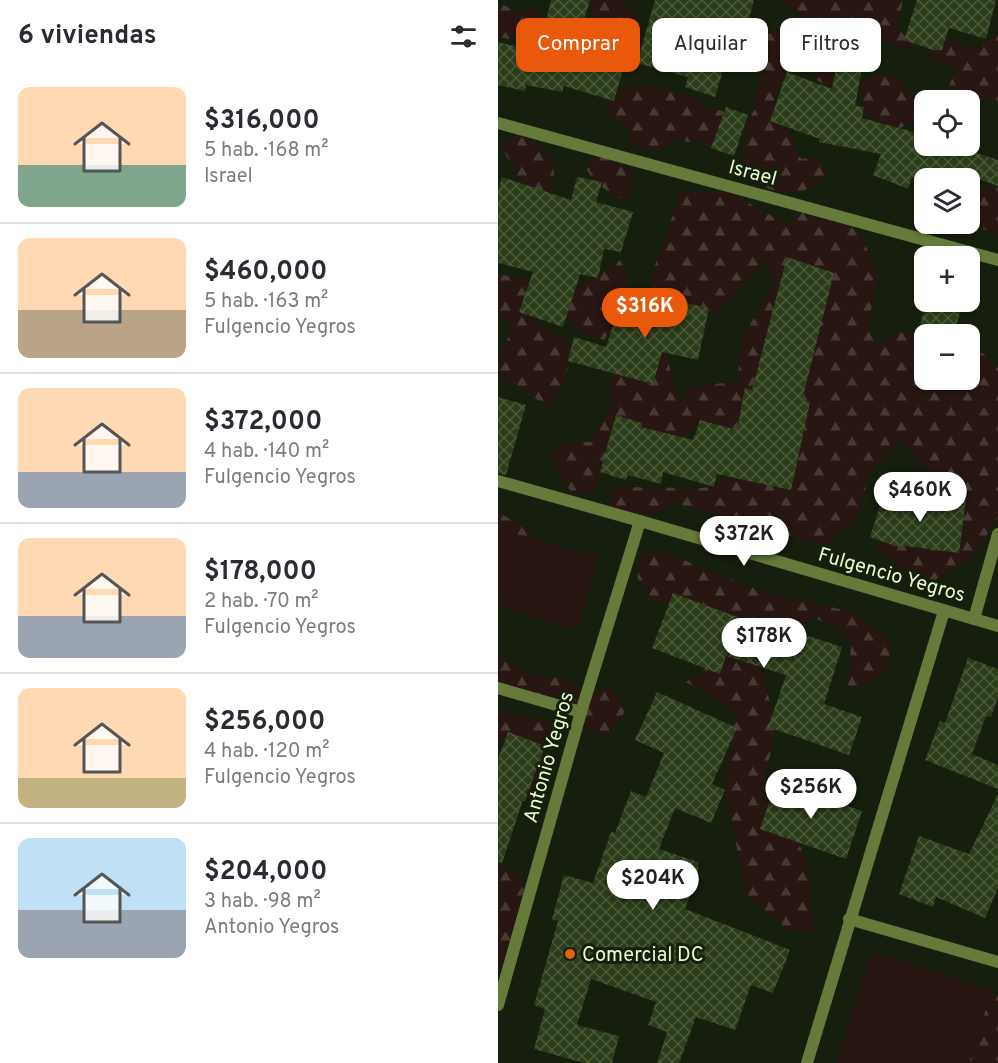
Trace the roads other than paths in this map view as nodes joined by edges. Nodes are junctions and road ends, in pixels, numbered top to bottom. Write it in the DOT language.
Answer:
graph roads {
  1 [pos="498,123"];
  2 [pos="998,260"];
  3 [pos="498,481"];
  4 [pos="640,521"];
  5 [pos="998,534"];
  6 [pos="944,611"];
  7 [pos="974,619"];
  8 [pos="998,626"];
  9 [pos="498,688"];
  10 [pos="581,712"];
  11 [pos="849,919"];
  12 [pos="998,962"];
  13 [pos="498,1004"];
  14 [pos="807,1063"];
  1 -- 2 [label="street, Israel"];
  3 -- 4 [label="street, Fulgencio Yegros"];
  4 -- 6 [label="street, Fulgencio Yegros"];
  4 -- 10 [label="street, Antonio Yegros"];
  5 -- 7 [label="street"];
  6 -- 7 [label="street, Fulgencio Yegros"];
  6 -- 11 [label="street"];
  7 -- 8 [label="street, Fulgencio Yegros"];
  9 -- 10 [label="street"];
  10 -- 13 [label="street, Antonio Yegros"];
  11 -- 12 [label="street"];
  11 -- 14 [label="street"];
}
